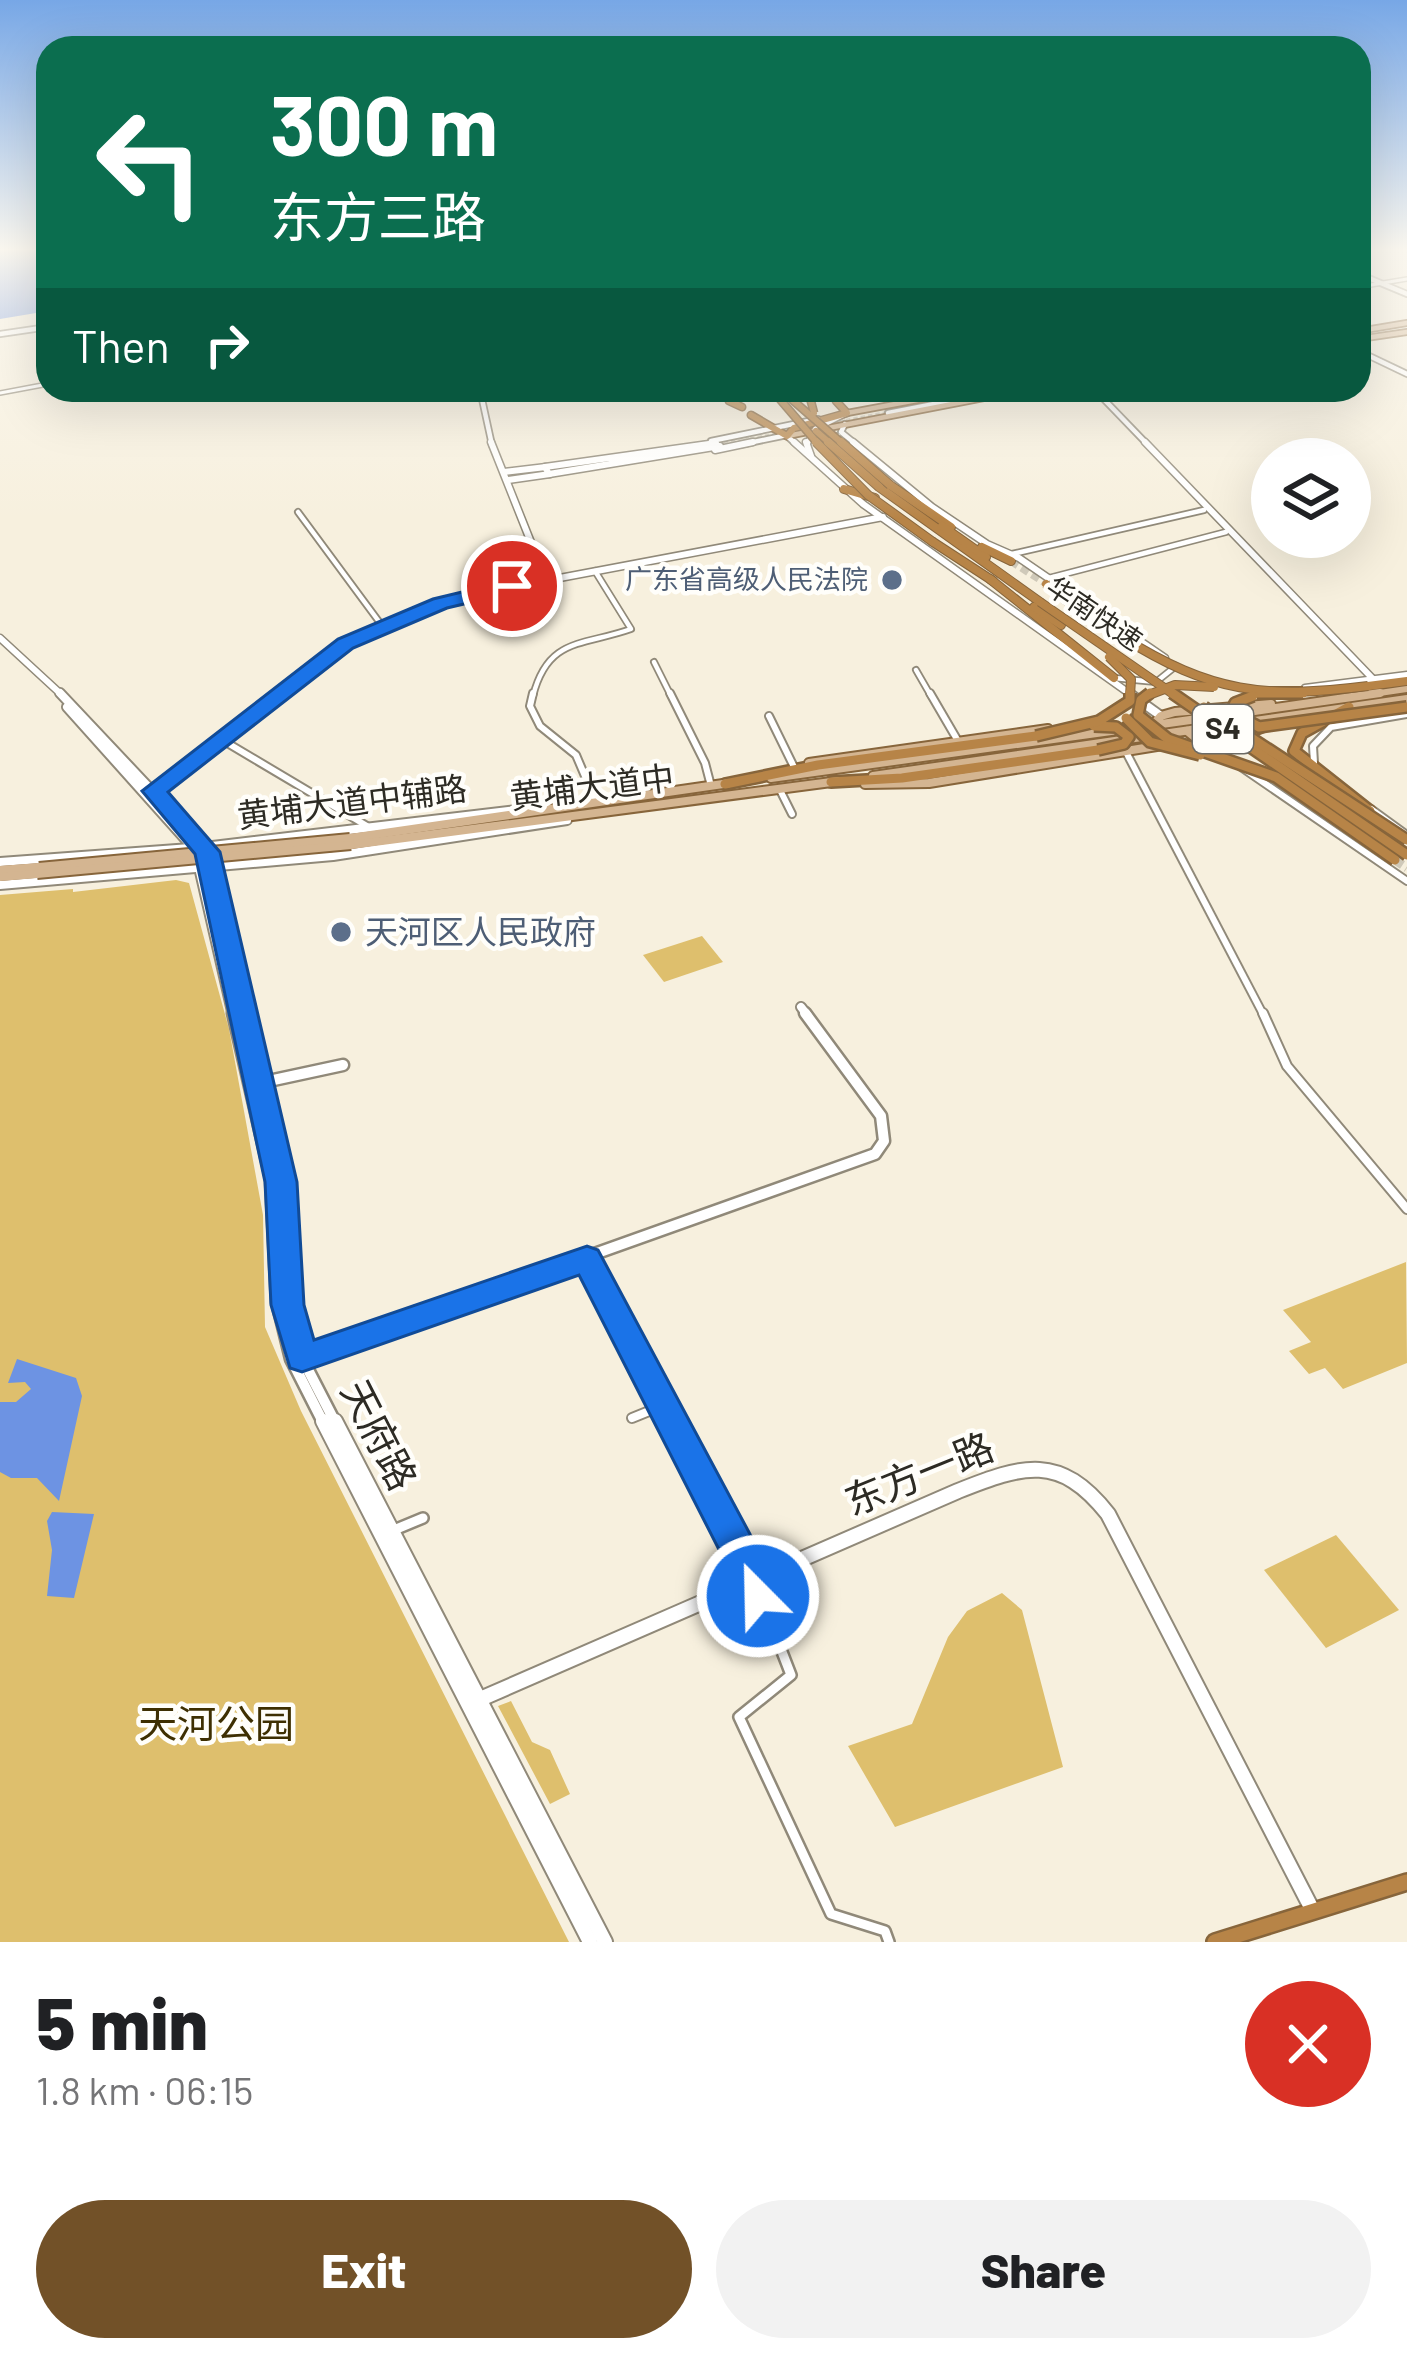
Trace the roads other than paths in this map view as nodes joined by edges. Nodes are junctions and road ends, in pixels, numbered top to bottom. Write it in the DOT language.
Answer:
graph roads {
  1 [pos="1371,357"];
  2 [pos="1371,359"];
  3 [pos="1407,377"];
  4 [pos="36,386"];
  5 [pos="0,393"];
  6 [pos="484,402"];
  7 [pos="740,402"];
  8 [pos="785,402"];
  9 [pos="788,402"];
  10 [pos="790,402"];
  11 [pos="808,402"];
  12 [pos="837,402"];
  13 [pos="907,402"];
  14 [pos="929,402"];
  15 [pos="937,402"];
  16 [pos="961,402"];
  17 [pos="1103,402"];
  18 [pos="1103,402"];
  19 [pos="865,410"];
  20 [pos="847,413"];
  21 [pos="870,419"];
  22 [pos="845,424"];
  23 [pos="768,429"];
  24 [pos="831,434"];
  25 [pos="788,436"];
  26 [pos="730,437"];
  27 [pos="849,440"];
  28 [pos="718,444"];
  29 [pos="745,444"];
  30 [pos="806,452"];
  31 [pos="813,460"];
  32 [pos="547,471"];
  33 [pos="506,476"];
  34 [pos="884,486"];
  35 [pos="844,489"];
  36 [pos="1204,510"];
  37 [pos="298,512"];
  38 [pos="883,517"];
  39 [pos="1226,532"];
  40 [pos="1012,558"];
  41 [pos="596,571"];
  42 [pos="990,579"];
  43 [pos="546,580"];
  44 [pos="977,581"];
  45 [pos="1047,581"];
  46 [pos="1044,600"];
  47 [pos="382,627"];
  48 [pos="0,638"];
  49 [pos="14,651"];
  50 [pos="0,656"];
  51 [pos="654,662"];
  52 [pos="1176,666"];
  53 [pos="916,670"];
  54 [pos="1114,678"];
  55 [pos="1407,681"];
  56 [pos="1370,682"];
  57 [pos="1132,683"];
  58 [pos="1214,687"];
  59 [pos="1275,692"];
  60 [pos="1257,700"];
  61 [pos="1130,701"];
  62 [pos="1294,705"];
  63 [pos="1407,706"];
  64 [pos="1349,707"];
  65 [pos="769,716"];
  66 [pos="1161,716"];
  67 [pos="1279,717"];
  68 [pos="1316,720"];
  69 [pos="1152,726"];
  70 [pos="1187,731"];
  71 [pos="1101,733"];
  72 [pos="1036,736"];
  73 [pos="224,741"];
  74 [pos="958,741"];
  75 [pos="1203,745"];
  76 [pos="1098,751"];
  77 [pos="1126,752"];
  78 [pos="794,767"];
  79 [pos="778,773"];
  80 [pos="832,782"];
  81 [pos="725,784"];
  82 [pos="711,786"];
  83 [pos="780,790"];
  84 [pos="154,791"];
  85 [pos="596,802"];
  86 [pos="568,806"];
  87 [pos="603,813"];
  88 [pos="792,814"];
  89 [pos="176,825"];
  90 [pos="370,828"];
  91 [pos="1407,837"];
  92 [pos="273,840"];
  93 [pos="350,842"];
  94 [pos="199,847"];
  95 [pos="142,851"];
  96 [pos="118,853"];
  97 [pos="1407,855"];
  98 [pos="1395,860"];
  99 [pos="273,862"];
  100 [pos="205,869"];
  101 [pos="0,873"];
  102 [pos="113,876"];
  103 [pos="1407,881"];
  104 [pos="801,1007"];
  105 [pos="344,1065"];
  106 [pos="255,1084"];
  107 [pos="1407,1209"];
  108 [pos="587,1259"];
  109 [pos="297,1360"];
  110 [pos="664,1406"];
  111 [pos="632,1418"];
  112 [pos="423,1518"];
  113 [pos="391,1531"];
  114 [pos="754,1579"];
  115 [pos="473,1702"];
  116 [pos="1407,1882"];
  117 [pos="1313,1911"];
  118 [pos="888,1940"];
  119 [pos="590,1942"];
  120 [pos="605,1942"];
  121 [pos="1215,1942"];
  1 -- 3 [label="street"];
  2 -- 3 [label="street"];
  4 -- 5 [label="street"];
  6 -- 33 [label="street"];
  7 -- 23 [label="highway"];
  8 -- 42 [label="highway, bridge"];
  9 -- 34 [label="highway, 华南快速 / S4, bridge"];
  10 -- 24 [label="highway, 华南快速 / S4, bridge"];
  11 -- 24 [label="highway, bridge"];
  12 -- 20 [label="highway"];
  13 -- 19 [label="main road"];
  14 -- 15 [label="street"];
  16 -- 21 [label="main road"];
  17 -- 36 [label="street"];
  18 -- 56 [label="street"];
  19 -- 20 [label="main road"];
  19 -- 21 [label="main road"];
  20 -- 23 [label="street"];
  20 -- 25 [label="highway"];
  21 -- 22 [label="main road"];
  22 -- 25 [label="main road"];
  22 -- 27 [label="street"];
  23 -- 25 [label="highway"];
  23 -- 26 [label="street"];
  24 -- 34 [label="highway, 华南快速 / S4, bridge"];
  25 -- 29 [label="street"];
  25 -- 30 [label="street"];
  26 -- 29 [label="street"];
  26 -- 32 [label="street"];
  27 -- 31 [label="street"];
  27 -- 40 [label="street"];
  28 -- 32 [label="street"];
  29 -- 30 [label="street"];
  29 -- 32 [label="street"];
  30 -- 31 [label="street"];
  31 -- 35 [label="street"];
  32 -- 33 [label="street"];
  33 -- 43 [label="street"];
  34 -- 40 [label="highway"];
  34 -- 46 [label="highway, 华南快速 / S4"];
  35 -- 38 [label="street"];
  35 -- 46 [label="highway"];
  36 -- 39 [label="street"];
  36 -- 40 [label="street"];
  37 -- 47 [label="street"];
  38 -- 41 [label="street"];
  38 -- 44 [label="street"];
  39 -- 45 [label="street"];
  39 -- 56 [label="street"];
  40 -- 45 [label="street"];
  41 -- 43 [label="street"];
  41 -- 85 [label="street"];
  42 -- 44 [label="street"];
  42 -- 54 [label="highway"];
  42 -- 57 [label="highway, bridge"];
  43 -- 47 [label="street"];
  44 -- 54 [label="street"];
  45 -- 52 [label="street"];
  45 -- 58 [label="highway, bridge"];
  46 -- 91 [label="highway, 华南快速 / S4, bridge"];
  46 -- 97 [label="highway, 华南快速 / S4, bridge"];
  47 -- 73 [label="street"];
  48 -- 49 [label="street"];
  49 -- 50 [label="street"];
  49 -- 84 [label="street"];
  49 -- 89 [label="street"];
  51 -- 82 [label="street"];
  52 -- 57 [label="street"];
  52 -- 59 [label="street"];
  53 -- 74 [label="street"];
  54 -- 57 [label="street"];
  54 -- 66 [label="street"];
  55 -- 56 [label="highway"];
  55 -- 62 [label="main road"];
  56 -- 59 [label="street"];
  56 -- 60 [label="highway, bridge"];
  57 -- 61 [label="highway, bridge"];
  58 -- 60 [label="highway, bridge"];
  58 -- 75 [label="highway, bridge"];
  59 -- 60 [label="main road"];
  60 -- 62 [label="main road"];
  60 -- 66 [label="main road"];
  60 -- 68 [label="highway, bridge"];
  61 -- 68 [label="highway, bridge"];
  61 -- 72 [label="highway, bridge"];
  62 -- 69 [label="main road, 黄埔大道中"];
  63 -- 64 [label="main road"];
  63 -- 68 [label="highway, bridge"];
  63 -- 91 [label="street"];
  64 -- 67 [label="main road"];
  64 -- 91 [label="highway, bridge"];
  65 -- 78 [label="street"];
  66 -- 69 [label="main road"];
  67 -- 70 [label="main road, 黄埔大道中"];
  67 -- 75 [label="main road"];
  69 -- 71 [label="main road, 黄埔大道中"];
  70 -- 75 [label="main road"];
  70 -- 80 [label="main road, 黄埔大道中"];
  71 -- 74 [label="main road"];
  71 -- 81 [label="main road, 黄埔大道中"];
  72 -- 76 [label="highway, bridge"];
  72 -- 79 [label="highway"];
  73 -- 84 [label="street"];
  73 -- 90 [label="street"];
  74 -- 78 [label="main road"];
  75 -- 76 [label="highway, bridge"];
  75 -- 77 [label="main road"];
  75 -- 98 [label="highway, bridge"];
  75 -- 103 [label="street"];
  76 -- 80 [label="highway"];
  77 -- 80 [label="main road"];
  77 -- 107 [label="street"];
  78 -- 79 [label="main road"];
  79 -- 81 [label="highway"];
  80 -- 83 [label="main road, 黄埔大道中"];
  81 -- 82 [label="main road, 黄埔大道中"];
  82 -- 85 [label="main road, 黄埔大道中"];
  83 -- 87 [label="main road, 黄埔大道中"];
  83 -- 88 [label="street"];
  84 -- 94 [label="street"];
  85 -- 86 [label="main road, 黄埔大道中"];
  86 -- 90 [label="street, 黄埔大道中辅路"];
  86 -- 93 [label="main road, 黄埔大道中"];
  87 -- 93 [label="main road, 黄埔大道中"];
  87 -- 99 [label="street, 黄埔大道中辅路"];
  89 -- 94 [label="street"];
  89 -- 95 [label="street"];
  90 -- 92 [label="street, 黄埔大道中辅路"];
  92 -- 94 [label="street, 黄埔大道中辅路"];
  92 -- 99 [label="street"];
  93 -- 101 [label="main road, 黄埔大道中, bridge"];
  94 -- 95 [label="street, 黄埔大道中辅路"];
  94 -- 100 [label="street, 天府路"];
  95 -- 96 [label="street, 黄埔大道中辅路"];
  96 -- 101 [label="street, 黄埔大道中辅路"];
  96 -- 102 [label="street"];
  99 -- 100 [label="street, 黄埔大道中辅路"];
  100 -- 102 [label="street, 黄埔大道中辅路"];
  100 -- 106 [label="street, 天府路"];
  101 -- 102 [label="street, 黄埔大道中辅路"];
  104 -- 108 [label="street"];
  105 -- 106 [label="street"];
  106 -- 109 [label="street, 天府路"];
  108 -- 109 [label="street"];
  108 -- 110 [label="street"];
  109 -- 113 [label="street, 天府路"];
  109 -- 115 [label="street, 天府路"];
  110 -- 111 [label="street"];
  110 -- 114 [label="street"];
  112 -- 113 [label="street"];
  113 -- 115 [label="street, 天府路"];
  114 -- 115 [label="street, 东方一路"];
  114 -- 117 [label="street, 东方一路"];
  114 -- 118 [label="street"];
  115 -- 119 [label="street, 天府路"];
  115 -- 120 [label="street, 天府路"];
  116 -- 117 [label="highway"];
  117 -- 121 [label="highway"];
}
